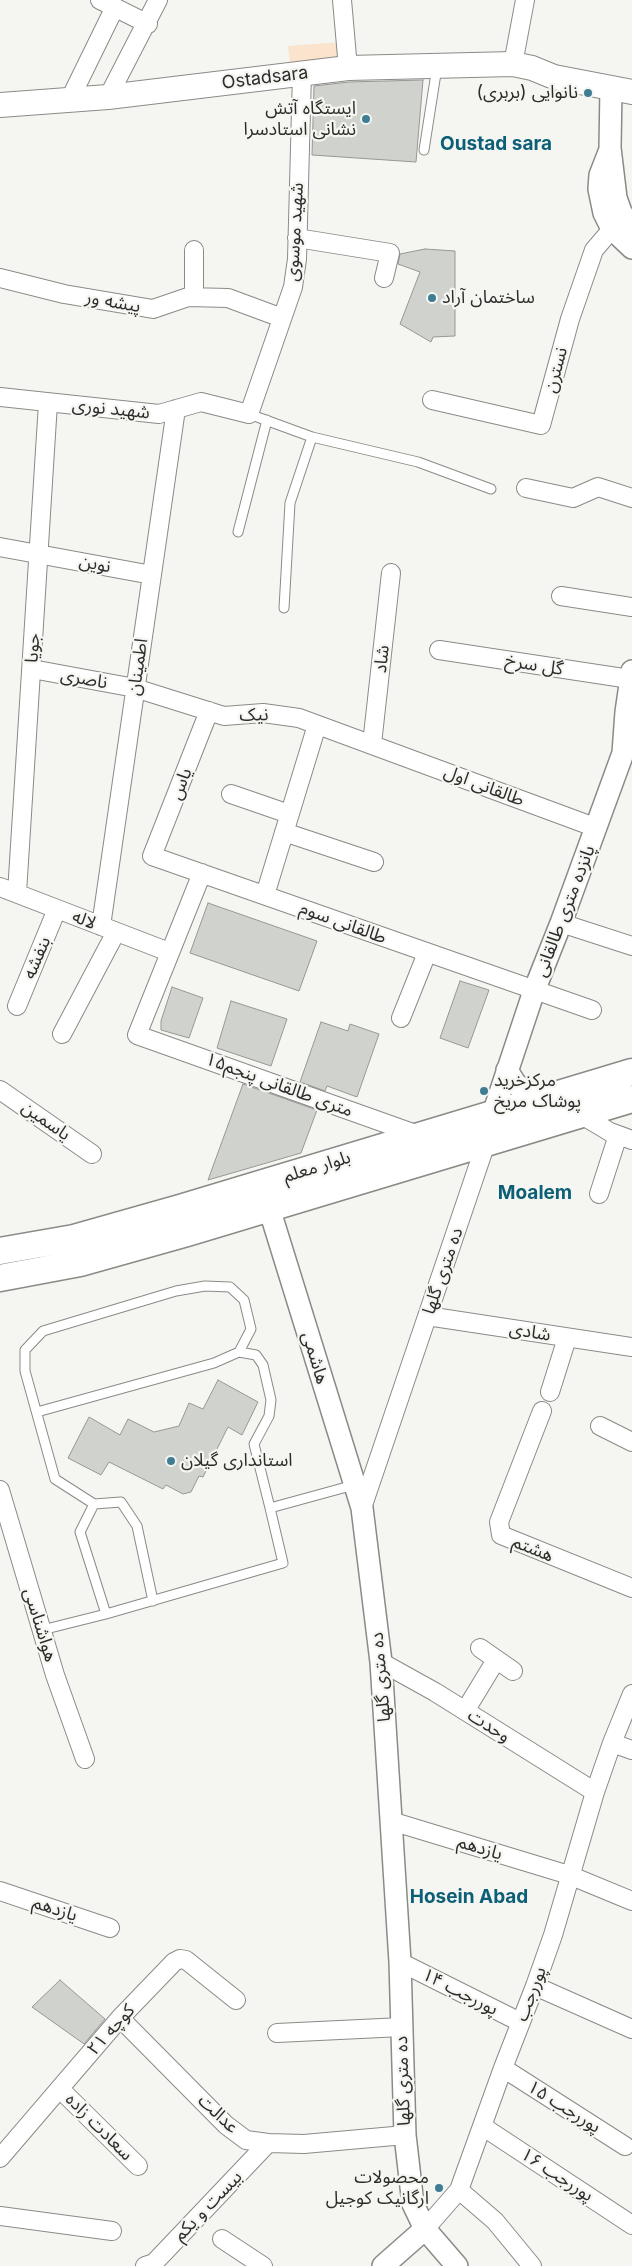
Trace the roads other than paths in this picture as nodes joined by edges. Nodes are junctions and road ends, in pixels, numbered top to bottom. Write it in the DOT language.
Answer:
graph roads {
  1 [pos="158,0"];
  2 [pos="342,0"];
  3 [pos="525,0"];
  4 [pos="107,4"];
  5 [pos="148,24"];
  6 [pos="437,66"];
  7 [pos="522,66"];
  8 [pos="348,68"];
  9 [pos="302,73"];
  10 [pos="625,87"];
  11 [pos="108,97"];
  12 [pos="69,101"];
  13 [pos="0,105"];
  14 [pos="424,150"];
  15 [pos="623,227"];
  16 [pos="297,238"];
  17 [pos="632,248"];
  18 [pos="194,250"];
  19 [pos="0,278"];
  20 [pos="384,278"];
  21 [pos="194,297"];
  22 [pos="282,318"];
  23 [pos="0,397"];
  24 [pos="432,400"];
  25 [pos="48,403"];
  26 [pos="176,409"];
  27 [pos="249,414"];
  28 [pos="266,420"];
  29 [pos="312,437"];
  30 [pos="526,488"];
  31 [pos="491,490"];
  32 [pos="632,498"];
  33 [pos="238,532"];
  34 [pos="0,547"];
  35 [pos="39,553"];
  36 [pos="391,573"];
  37 [pos="152,575"];
  38 [pos="562,596"];
  39 [pos="632,607"];
  40 [pos="284,608"];
  41 [pos="439,650"];
  42 [pos="32,670"];
  43 [pos="631,675"];
  44 [pos="135,688"];
  45 [pos="209,711"];
  46 [pos="629,713"];
  47 [pos="317,724"];
  48 [pos="372,744"];
  49 [pos="628,755"];
  50 [pos="231,794"];
  51 [pos="290,814"];
  52 [pos="597,828"];
  53 [pos="284,832"];
  54 [pos="152,856"];
  55 [pos="374,862"];
  56 [pos="202,873"];
  57 [pos="0,887"];
  58 [pos="17,893"];
  59 [pos="265,896"];
  60 [pos="57,909"];
  61 [pos="561,923"];
  62 [pos="108,929"];
  63 [pos="632,946"];
  64 [pos="169,952"];
  65 [pos="427,953"];
  66 [pos="534,991"];
  67 [pos="17,1006"];
  68 [pos="592,1010"];
  69 [pos="401,1018"];
  70 [pos="62,1034"];
  71 [pos="507,1070"];
  72 [pos="632,1072"];
  73 [pos="0,1090"];
  74 [pos="545,1098"];
  75 [pos="632,1099"];
  76 [pos="492,1114"];
  77 [pos="580,1114"];
  78 [pos="421,1136"];
  79 [pos="625,1138"];
  80 [pos="486,1143"];
  81 [pos="92,1154"];
  82 [pos="599,1194"];
  83 [pos="269,1208"];
  84 [pos="0,1252"];
  85 [pos="0,1278"];
  86 [pos="427,1316"];
  87 [pos="567,1338"];
  88 [pos="632,1347"];
  89 [pos="239,1352"];
  90 [pos="550,1392"];
  91 [pos="542,1411"];
  92 [pos="37,1412"];
  93 [pos="600,1426"];
  94 [pos="632,1442"];
  95 [pos="354,1485"];
  96 [pos="0,1490"];
  97 [pos="94,1504"];
  98 [pos="270,1508"];
  99 [pos="362,1508"];
  100 [pos="9,1522"];
  101 [pos="0,1541"];
  102 [pos="632,1588"];
  103 [pos="153,1601"];
  104 [pos="106,1614"];
  105 [pos="42,1630"];
  106 [pos="480,1648"];
  107 [pos="496,1660"];
  108 [pos="381,1662"];
  109 [pos="513,1671"];
  110 [pos="632,1694"];
  111 [pos="465,1711"];
  112 [pos="612,1743"];
  113 [pos="632,1750"];
  114 [pos="85,1760"];
  115 [pos="595,1792"];
  116 [pos="391,1821"];
  117 [pos="569,1874"];
  118 [pos="0,1891"];
  119 [pos="632,1901"];
  120 [pos="110,1928"];
  121 [pos="400,1962"];
  122 [pos="535,1986"];
  123 [pos="236,2000"];
  124 [pos="120,2018"];
  125 [pos="520,2022"];
  126 [pos="402,2027"];
  127 [pos="632,2029"];
  128 [pos="277,2032"];
  129 [pos="503,2068"];
  130 [pos="60,2089"];
  131 [pos="482,2126"];
  132 [pos="405,2135"];
  133 [pos="268,2143"];
  134 [pos="626,2146"];
  135 [pos="0,2158"];
  136 [pos="138,2166"];
  137 [pos="459,2190"];
  138 [pos="0,2216"];
  139 [pos="632,2225"];
  140 [pos="425,2229"];
  141 [pos="112,2231"];
  142 [pos="222,2239"];
  143 [pos="145,2266"];
  144 [pos="263,2266"];
  145 [pos="383,2266"];
  146 [pos="457,2266"];
  147 [pos="532,2266"];
  1 -- 5 [label="street"];
  2 -- 8 [label="street"];
  3 -- 7 [label="street"];
  4 -- 5 [label="street"];
  4 -- 12 [label="street"];
  5 -- 11 [label="street"];
  6 -- 7 [label="main road, Ostadsara"];
  6 -- 8 [label="main road, Ostadsara"];
  6 -- 14 [label="lane"];
  7 -- 10 [label="main road, Ostadsara"];
  8 -- 9 [label="main road, Ostadsara"];
  9 -- 11 [label="main road, Ostadsara"];
  9 -- 16 [label="street, شهید موسوی"];
  10 -- 15 [label="street"];
  11 -- 12 [label="main road, Ostadsara"];
  12 -- 13 [label="main road, Ostadsara"];
  15 -- 17 [label="street"];
  15 -- 24 [label="street, نسترن"];
  16 -- 20 [label="street"];
  16 -- 22 [label="street, شهید موسوی"];
  18 -- 21 [label="street"];
  19 -- 21 [label="street, پیشه ور"];
  21 -- 22 [label="street, پیشه ور"];
  22 -- 27 [label="street, شهید موسوی"];
  23 -- 25 [label="street, شهید نوری"];
  25 -- 26 [label="street, شهید نوری"];
  25 -- 35 [label="street, جویا"];
  26 -- 27 [label="street, شهید نوری"];
  26 -- 37 [label="street, اطمینان"];
  27 -- 28 [label="lane"];
  28 -- 29 [label="lane"];
  28 -- 33 [label="lane"];
  29 -- 31 [label="lane"];
  29 -- 40 [label="lane"];
  30 -- 32 [label="street"];
  34 -- 35 [label="street, نوین"];
  35 -- 37 [label="street, نوین"];
  35 -- 42 [label="street, جویا"];
  36 -- 48 [label="street, شاد"];
  37 -- 44 [label="street, اطمینان"];
  38 -- 39 [label="street"];
  41 -- 43 [label="street, گل سرخ"];
  42 -- 44 [label="street, ناصری"];
  42 -- 58 [label="street, جویا"];
  43 -- 46 [label="street, پانزده متری طالقانی"];
  44 -- 45 [label="street, نیک"];
  44 -- 62 [label="street, اطمینان"];
  45 -- 47 [label="street, نیک"];
  45 -- 54 [label="street, یاس"];
  46 -- 49 [label="street, پانزده متری طالقانی"];
  47 -- 48 [label="street, نیک"];
  47 -- 51 [label="street"];
  48 -- 52 [label="street, طالقانی اول"];
  49 -- 52 [label="street, پانزده متری طالقانی"];
  50 -- 51 [label="street"];
  51 -- 53 [label="street"];
  52 -- 61 [label="street, پانزده متری طالقانی"];
  53 -- 55 [label="street"];
  53 -- 59 [label="street"];
  54 -- 56 [label="street, طالقانی سوم"];
  56 -- 59 [label="street, طالقانی سوم"];
  56 -- 64 [label="street"];
  57 -- 58 [label="street, لاله"];
  58 -- 60 [label="street, لاله"];
  59 -- 65 [label="street, طالقانی سوم"];
  60 -- 62 [label="street, لاله"];
  60 -- 67 [label="street, بنفشه"];
  61 -- 63 [label="street"];
  61 -- 66 [label="street, پانزده متری طالقانی"];
  62 -- 64 [label="street, لاله"];
  62 -- 70 [label="street"];
  64 -- 78 [label="street, ۱۵متری طالقانی پنجم"];
  65 -- 66 [label="street, طالقانی سوم"];
  65 -- 69 [label="street"];
  66 -- 68 [label="street, طالقانی سوم"];
  66 -- 71 [label="street, پانزده متری طالقانی"];
  71 -- 74 [label="street"];
  71 -- 76 [label="street, پانزده متری طالقانی"];
  72 -- 74 [label="main road, بلوار معلم"];
  73 -- 81 [label="street, یاسمین"];
  74 -- 76 [label="main road, بلوار معلم"];
  75 -- 77 [label="main road, بلوار معلم"];
  76 -- 78 [label="main road, بلوار معلم"];
  76 -- 80 [label="main road"];
  77 -- 79 [label="street"];
  77 -- 80 [label="main road, بلوار معلم"];
  78 -- 84 [label="main road, بلوار معلم"];
  79 -- 82 [label="street"];
  80 -- 83 [label="main road, بلوار معلم"];
  80 -- 86 [label="street, ده متری گلها"];
  83 -- 85 [label="main road, بلوار معلم"];
  83 -- 95 [label="street, هاشمی"];
  86 -- 87 [label="street, شادی"];
  86 -- 99 [label="street, ده متری گلها"];
  87 -- 88 [label="street, شادی"];
  87 -- 90 [label="street"];
  89 -- 92 [label="lane"];
  89 -- 92 [label="lane"];
  89 -- 98 [label="lane"];
  91 -- 102 [label="street, هشتم"];
  92 -- 97 [label="lane"];
  93 -- 94 [label="street"];
  95 -- 98 [label="lane"];
  95 -- 99 [label="street, هاشمی"];
  96 -- 100 [label="street, هواشناسی"];
  97 -- 103 [label="lane"];
  97 -- 104 [label="lane"];
  98 -- 103 [label="lane"];
  99 -- 108 [label="street, ده متری گلها"];
  100 -- 101 [label="street"];
  100 -- 105 [label="street, هواشناسی"];
  103 -- 104 [label="lane"];
  104 -- 105 [label="lane"];
  105 -- 114 [label="street, هواشناسی"];
  106 -- 107 [label="street"];
  107 -- 109 [label="street"];
  107 -- 111 [label="street"];
  108 -- 111 [label="street, وحدت"];
  108 -- 116 [label="street, ده متری گلها"];
  110 -- 112 [label="street, پوررجب"];
  111 -- 115 [label="street, وحدت"];
  112 -- 113 [label="street"];
  112 -- 115 [label="street, پوررجب"];
  115 -- 117 [label="street, پوررجب"];
  116 -- 117 [label="street, یازدهم"];
  116 -- 121 [label="street, ده متری گلها"];
  117 -- 119 [label="street, یازدهم"];
  117 -- 122 [label="street, پوررجب"];
  118 -- 120 [label="street, یازدهم"];
  121 -- 125 [label="street, پوررجب ۱۴"];
  121 -- 126 [label="street, ده متری گلها"];
  122 -- 125 [label="street, پوررجب"];
  122 -- 127 [label="street"];
  123 -- 124 [label="street, کوچه ۲۱"];
  124 -- 130 [label="street, کوچه ۲۱"];
  124 -- 133 [label="street, عدالت"];
  125 -- 129 [label="street, پوررجب"];
  126 -- 128 [label="street"];
  126 -- 132 [label="street, ده متری گلها"];
  129 -- 131 [label="street, پوررجب"];
  129 -- 134 [label="street, پوررجب ۱۵"];
  130 -- 135 [label="street, کوچه ۲۱"];
  130 -- 136 [label="street, سعادت زاده"];
  131 -- 137 [label="street, پوررجب"];
  131 -- 139 [label="street, پوررجب ۱۶"];
  132 -- 133 [label="street, عدالت"];
  132 -- 140 [label="street, ده متری گلها"];
  133 -- 143 [label="street, بیست و یکم"];
  137 -- 140 [label="street, پوررجب"];
  137 -- 147 [label="street"];
  138 -- 141 [label="street"];
  140 -- 145 [label="street, پوررجب"];
  140 -- 146 [label="street, ده متری گلها"];
  142 -- 144 [label="street"];
}
